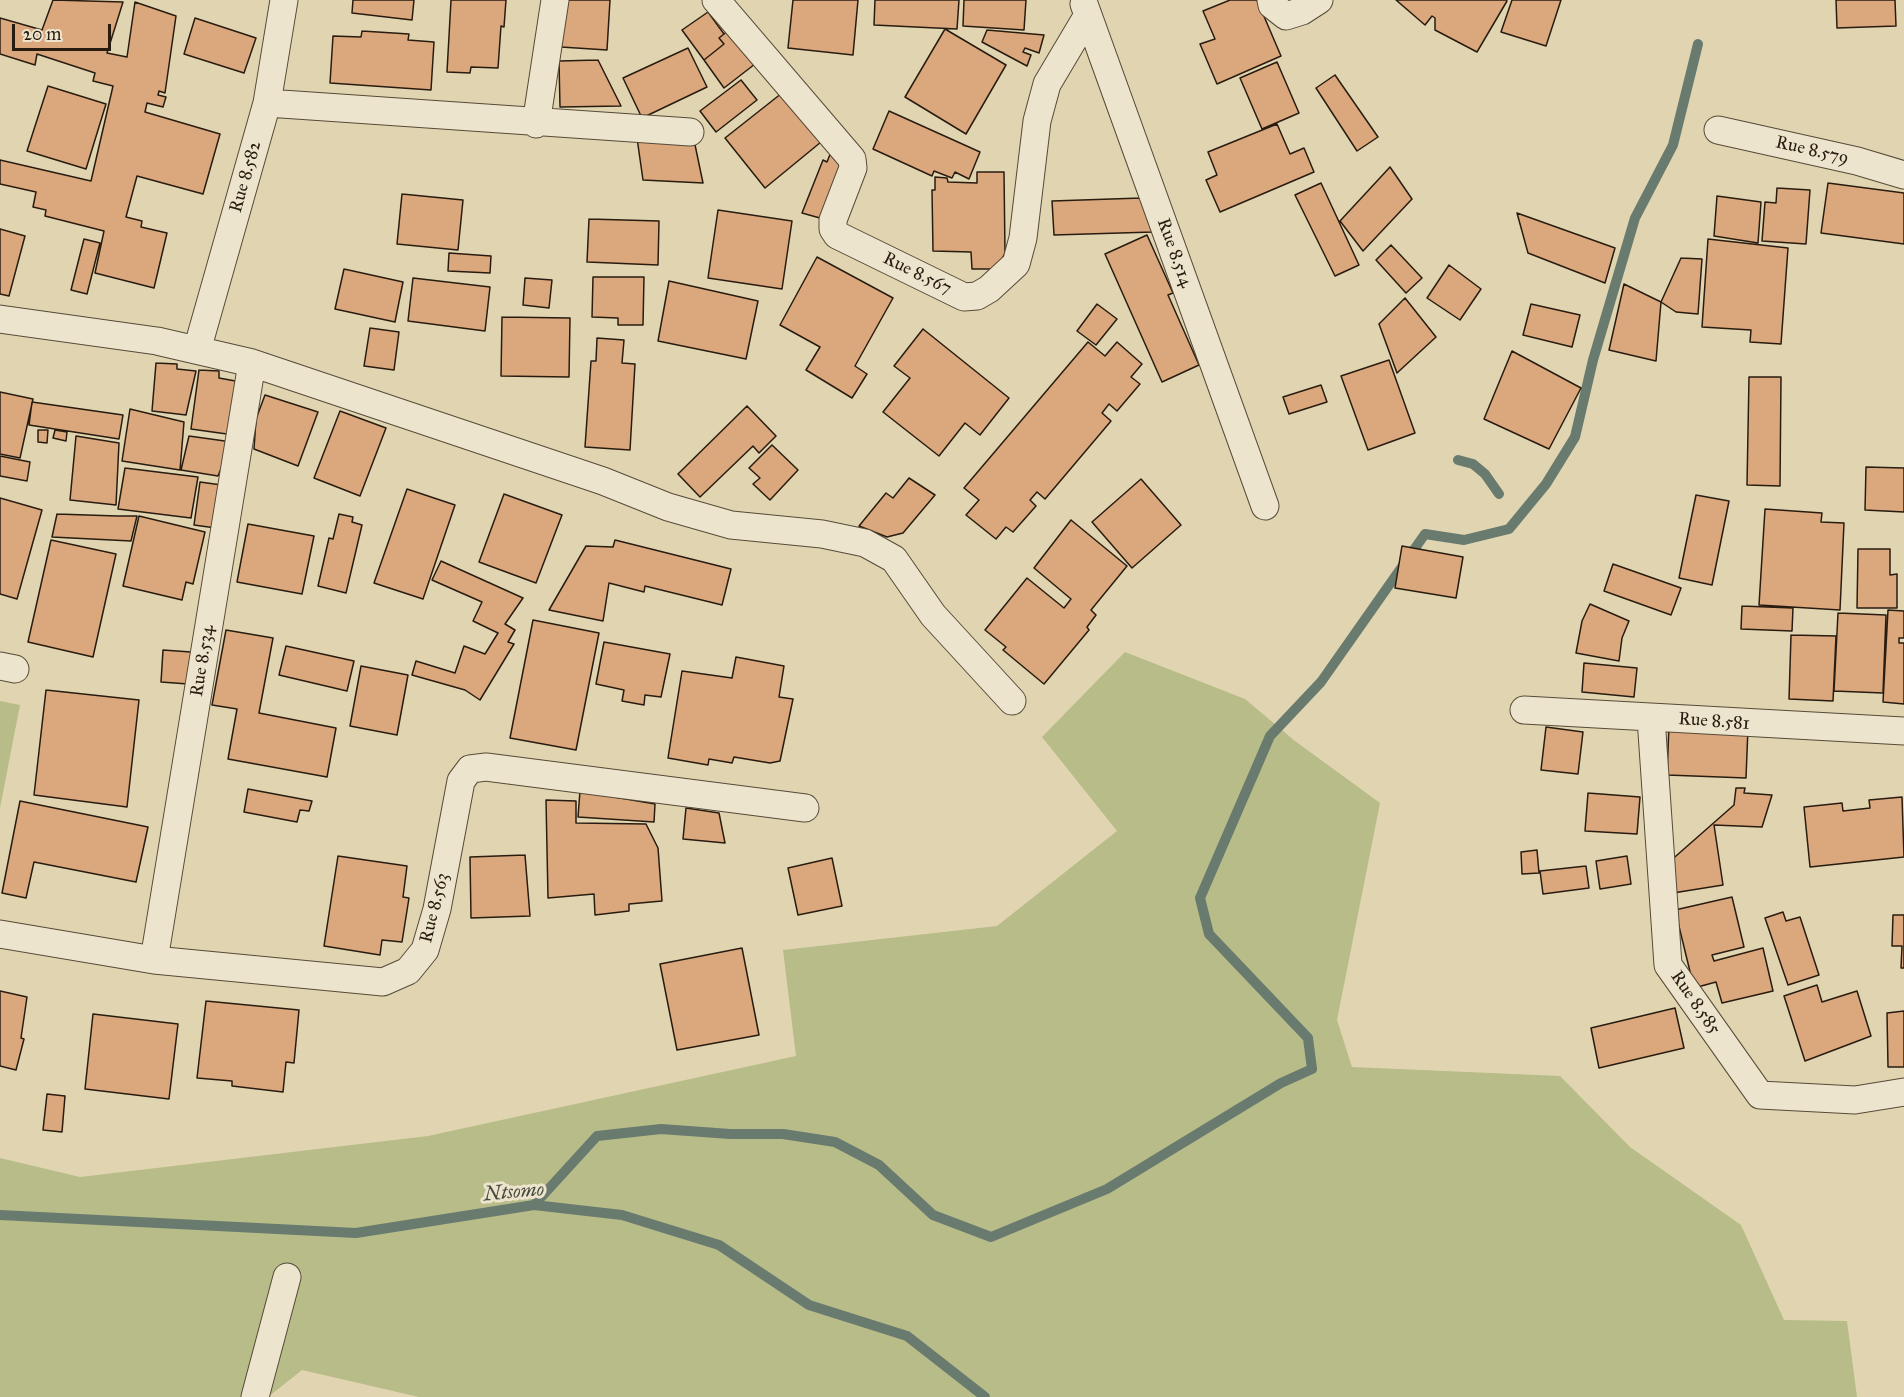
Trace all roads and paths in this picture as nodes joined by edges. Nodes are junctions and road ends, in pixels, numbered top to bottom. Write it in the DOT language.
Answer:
graph roads {
  1 [pos="284,0"];
  2 [pos="555,0"];
  3 [pos="716,0"];
  4 [pos="1271,0"];
  5 [pos="1319,0"];
  6 [pos="1086,8"];
  7 [pos="267,103"];
  8 [pos="536,124"];
  9 [pos="1719,130"];
  10 [pos="690,132"];
  11 [pos="1904,175"];
  12 [pos="0,319"];
  13 [pos="196,350"];
  14 [pos="252,363"];
  15 [pos="1265,506"];
  16 [pos="1012,701"];
  17 [pos="1524,710"];
  18 [pos="1651,718"];
  19 [pos="1904,731"];
  20 [pos="805,808"];
  21 [pos="0,934"];
  22 [pos="154,960"];
  23 [pos="1904,1092"];
  24 [pos="287,1277"];
  25 [pos="255,1397"];
  1 -- 7 [label="street, Rue 8.582"];
  2 -- 8 [label="street"];
  3 -- 6 [label="street, Rue 8.567"];
  4 -- 5 [label="street"];
  6 -- 15 [label="street, Rue 8.514"];
  7 -- 8 [label="street"];
  7 -- 13 [label="street, Rue 8.582"];
  8 -- 10 [label="street"];
  9 -- 11 [label="street, Rue 8.579"];
  12 -- 13 [label="street"];
  13 -- 14 [label="street"];
  14 -- 16 [label="street"];
  14 -- 22 [label="street, Rue 8.534"];
  17 -- 18 [label="street, Rue 8.581"];
  18 -- 19 [label="street, Rue 8.581"];
  18 -- 23 [label="street, Rue 8.585"];
  20 -- 22 [label="street, Rue 8.563"];
  21 -- 22 [label="street, Rue 8.563"];
  24 -- 25 [label="street"];
}
